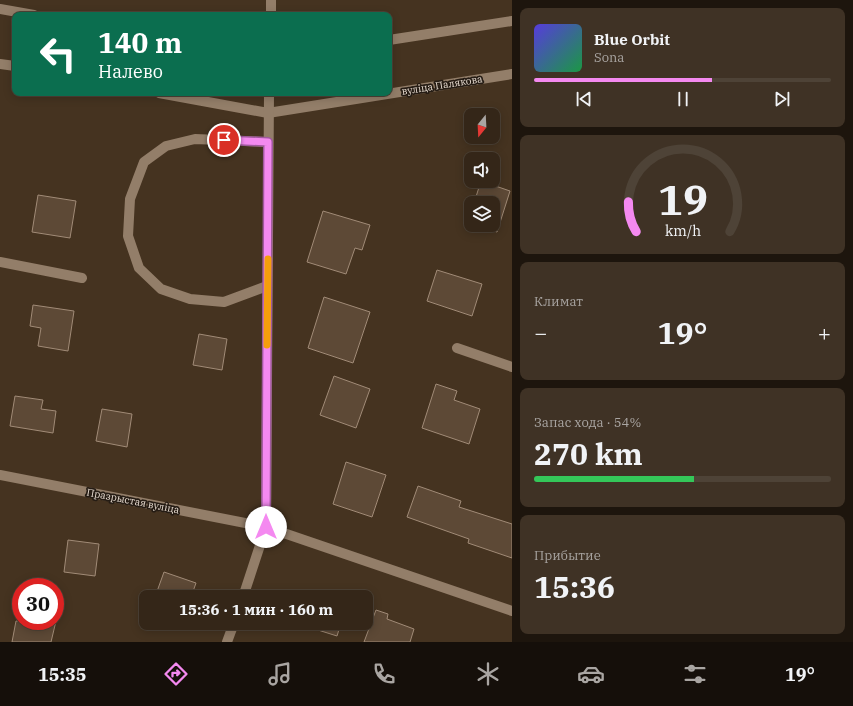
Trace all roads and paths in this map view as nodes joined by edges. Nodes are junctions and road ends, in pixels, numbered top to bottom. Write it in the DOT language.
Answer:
graph roads {
  1 [pos="271,0"];
  2 [pos="0,8"];
  3 [pos="19,12"];
  4 [pos="271,12"];
  5 [pos="512,21"];
  6 [pos="392,40"];
  7 [pos="0,64"];
  8 [pos="12,66"];
  9 [pos="512,74"];
  10 [pos="392,93"];
  11 [pos="175,96"];
  12 [pos="269,96"];
  13 [pos="374,96"];
  14 [pos="268,113"];
  15 [pos="268,142"];
  16 [pos="0,262"];
  17 [pos="82,278"];
  18 [pos="268,286"];
  19 [pos="457,348"];
  20 [pos="512,367"];
  21 [pos="0,476"];
  22 [pos="266,527"];
  23 [pos="245,590"];
  24 [pos="512,611"];
  25 [pos="231,630"];
  26 [pos="227,642"];
  1 -- 4 [label="street"];
  2 -- 3 [label="street"];
  5 -- 6 [label="street"];
  7 -- 8 [label="street"];
  9 -- 10 [label="street, вуліца Палякова"];
  11 -- 14 [label="street, вуліца Палякова"];
  12 -- 14 [label="street"];
  13 -- 14 [label="street, вуліца Палякова"];
  14 -- 15 [label="street"];
  15 -- 18 [label="street"];
  15 -- 18 [label="street"];
  16 -- 17 [label="street"];
  18 -- 22 [label="street"];
  19 -- 20 [label="street"];
  21 -- 22 [label="street, Празрыстая вуліца"];
  22 -- 23 [label="street"];
  22 -- 24 [label="street, Празрыстая вуліца"];
  25 -- 26 [label="street"];
}
